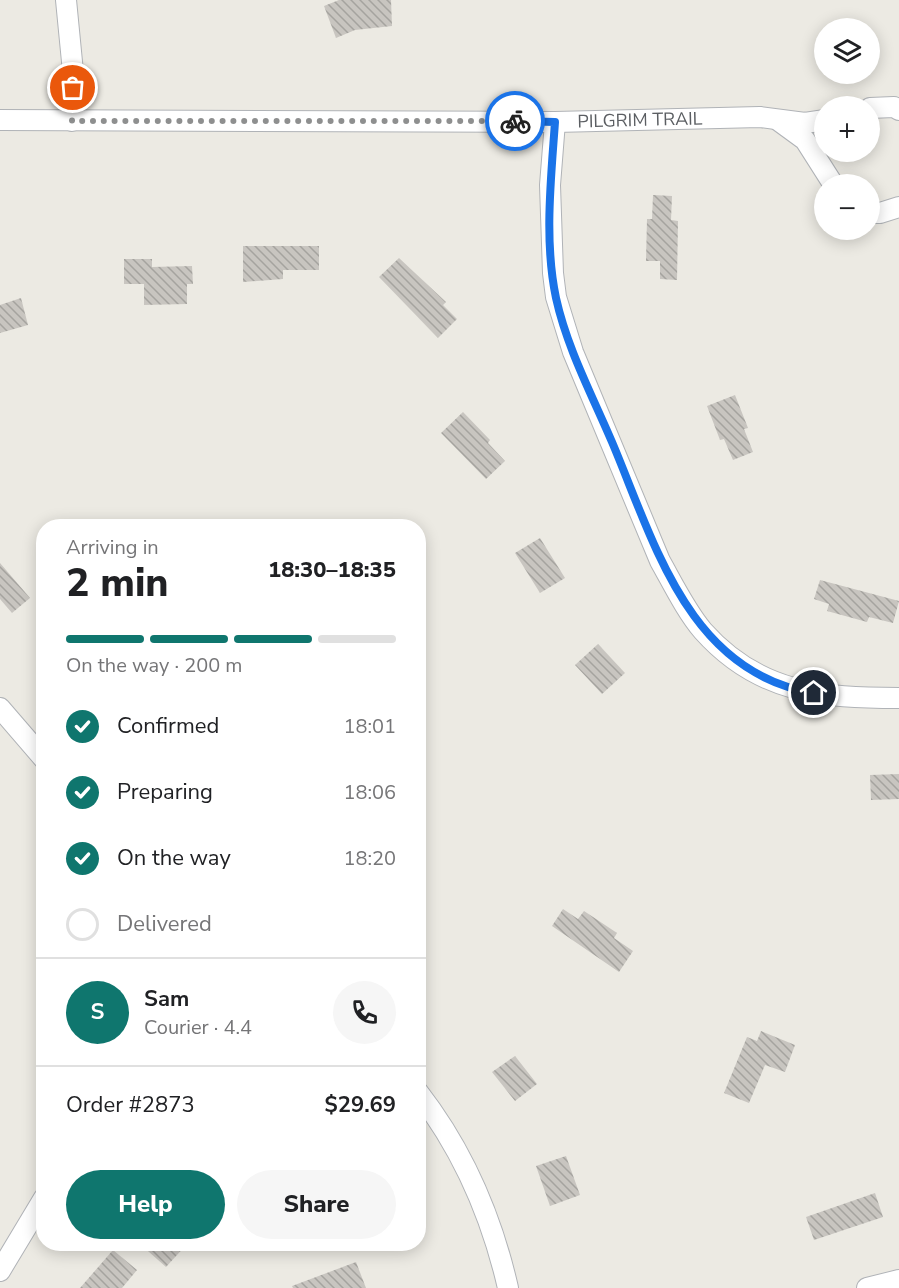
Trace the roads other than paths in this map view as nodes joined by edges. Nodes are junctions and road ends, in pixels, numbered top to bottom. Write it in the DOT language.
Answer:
graph roads {
  1 [pos="66,0"];
  2 [pos="880,108"];
  3 [pos="899,110"];
  4 [pos="776,119"];
  5 [pos="0,120"];
  6 [pos="72,121"];
  7 [pos="555,122"];
  8 [pos="814,122"];
  9 [pos="827,174"];
  10 [pos="899,207"];
  11 [pos="880,213"];
  12 [pos="899,698"];
  13 [pos="0,708"];
  14 [pos="36,750"];
  15 [pos="426,1104"];
  16 [pos="36,1211"];
  17 [pos="0,1271"];
  18 [pos="899,1280"];
  19 [pos="508,1288"];
  20 [pos="867,1288"];
  1 -- 6 [label="street"];
  2 -- 3 [label="street"];
  4 -- 7 [label="street, PILGRIM TRAIL"];
  4 -- 8 [label="street, PILGRIM TRAIL"];
  4 -- 9 [label="street"];
  5 -- 6 [label="street, PILGRIM TRAIL"];
  6 -- 7 [label="street, PILGRIM TRAIL"];
  7 -- 12 [label="street"];
  10 -- 11 [label="street"];
  13 -- 14 [label="street"];
  15 -- 19 [label="street"];
  16 -- 17 [label="street"];
  18 -- 20 [label="street"];
}
